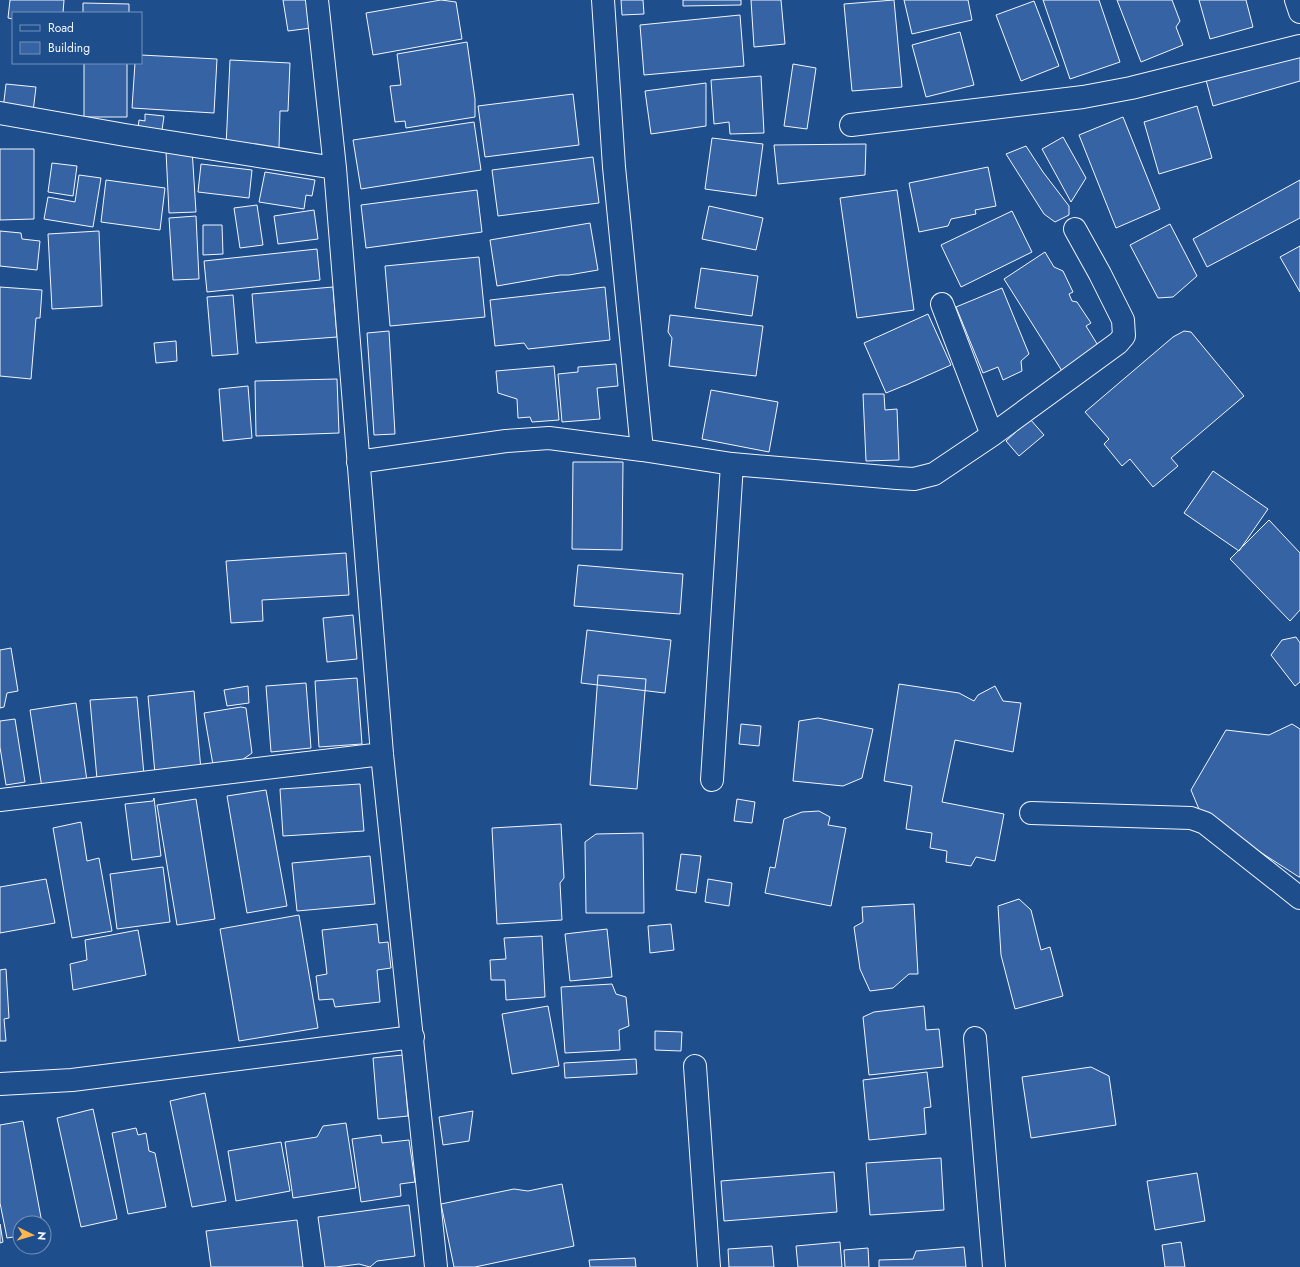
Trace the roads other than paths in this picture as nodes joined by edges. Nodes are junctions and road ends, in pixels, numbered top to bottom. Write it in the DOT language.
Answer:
graph roads {
  1 [pos="317,0"];
  2 [pos="603,0"];
  3 [pos="1296,0"];
  4 [pos="1300,12"];
  5 [pos="1300,46"];
  6 [pos="0,113"];
  7 [pos="851,124"];
  8 [pos="335,168"];
  9 [pos="1075,229"];
  10 [pos="942,304"];
  11 [pos="992,435"];
  12 [pos="642,450"];
  13 [pos="358,462"];
  14 [pos="732,464"];
  15 [pos="382,754"];
  16 [pos="712,780"];
  17 [pos="0,800"];
  18 [pos="1031,812"];
  19 [pos="1300,898"];
  20 [pos="413,1037"];
  21 [pos="976,1038"];
  22 [pos="695,1066"];
  23 [pos="0,1084"];
  24 [pos="436,1267"];
  25 [pos="709,1267"];
  26 [pos="994,1267"];
  1 -- 8 [label="street"];
  2 -- 12 [label="street"];
  3 -- 4 [label="street"];
  5 -- 7 [label="street"];
  6 -- 8 [label="street"];
  8 -- 13 [label="street"];
  9 -- 11 [label="street"];
  10 -- 11 [label="street"];
  11 -- 14 [label="street"];
  12 -- 13 [label="street"];
  12 -- 14 [label="street"];
  13 -- 15 [label="street"];
  14 -- 16 [label="street"];
  15 -- 17 [label="street"];
  15 -- 20 [label="street"];
  18 -- 19 [label="street"];
  20 -- 23 [label="street"];
  20 -- 24 [label="street"];
  21 -- 26 [label="street"];
  22 -- 25 [label="street"];
}
